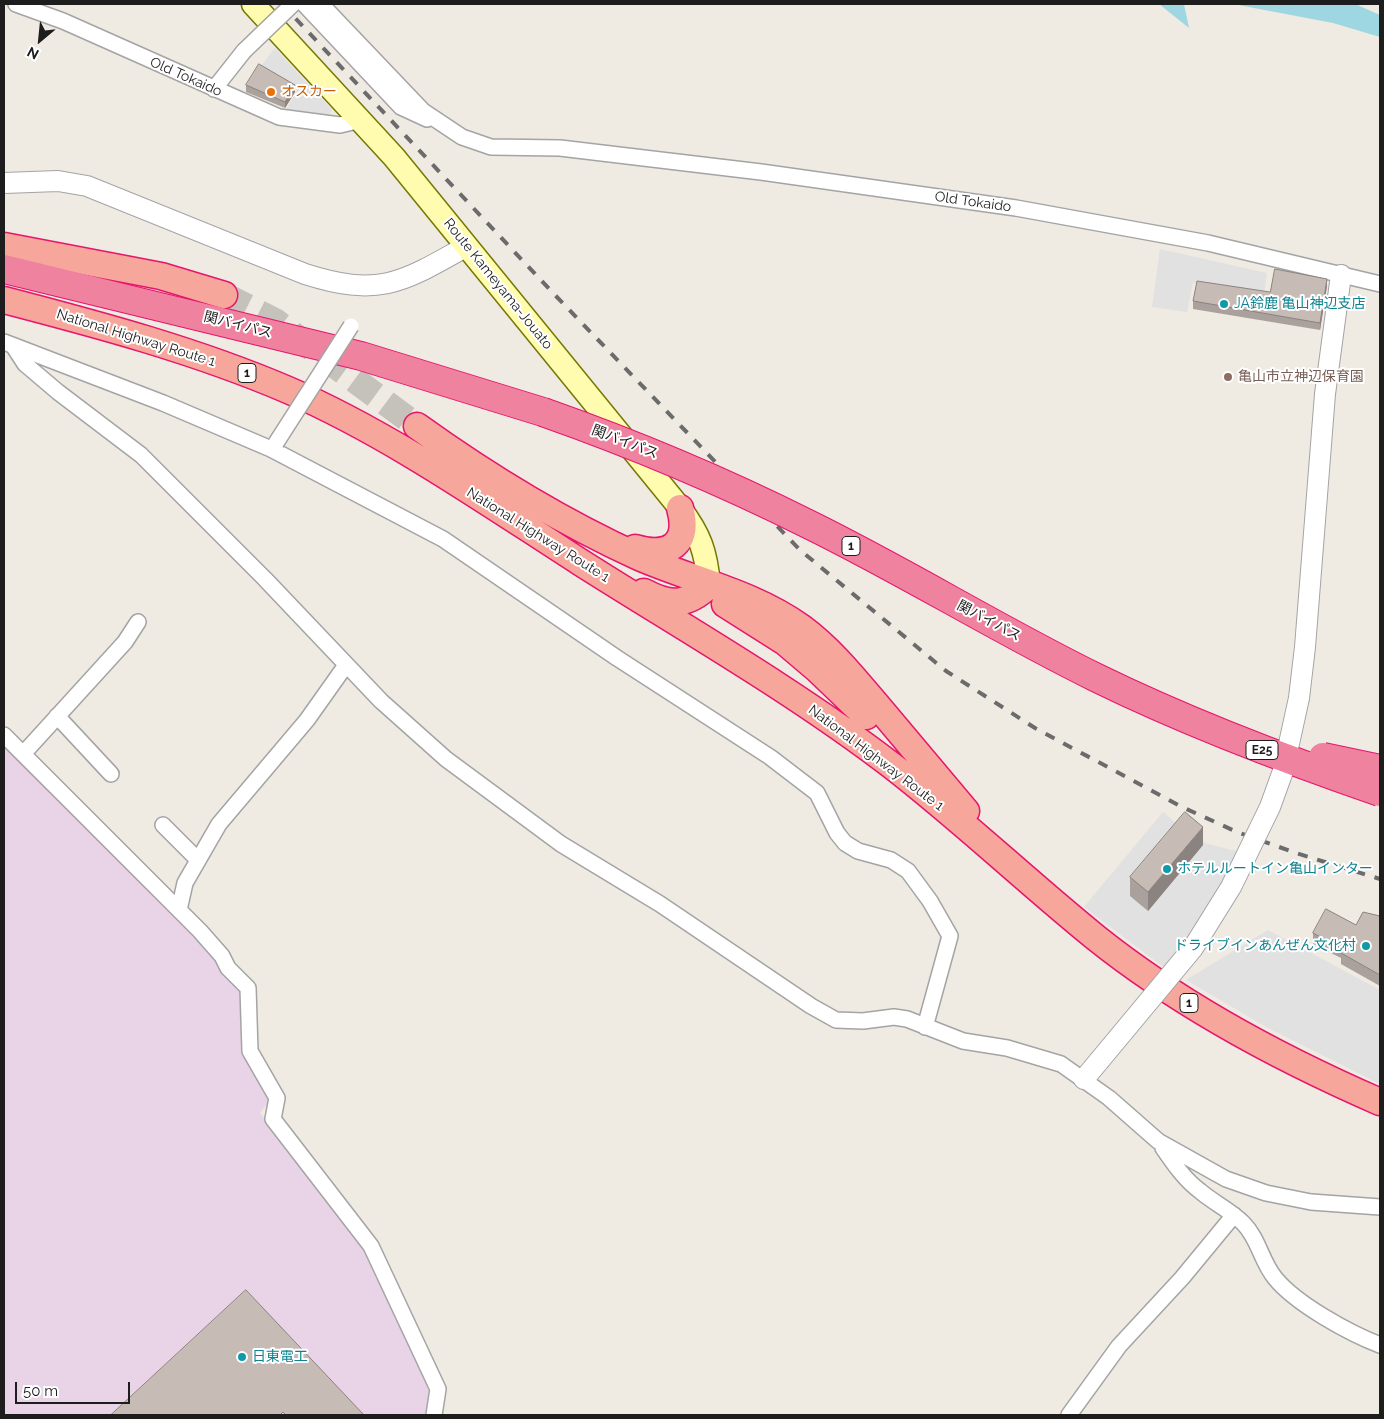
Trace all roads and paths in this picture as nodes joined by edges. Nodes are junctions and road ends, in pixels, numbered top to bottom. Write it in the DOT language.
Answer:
graph roads {
  1 [pos="16,4"];
  2 [pos="253,4"];
  3 [pos="293,4"];
  4 [pos="304,4"];
  5 [pos="321,4"];
  6 [pos="214,89"];
  7 [pos="361,120"];
  8 [pos="440,124"];
  9 [pos="4,183"];
  10 [pos="4,246"];
  11 [pos="467,246"];
  12 [pos="4,269"];
  13 [pos="4,274"];
  14 [pos="1341,275"];
  15 [pos="1380,284"];
  16 [pos="65,285"];
  17 [pos="224,295"];
  18 [pos="4,300"];
  19 [pos="350,326"];
  20 [pos="9,344"];
  21 [pos="418,426"];
  22 [pos="274,446"];
  23 [pos="470,492"];
  24 [pos="536,505"];
  25 [pos="680,508"];
  26 [pos="709,585"];
  27 [pos="138,622"];
  28 [pos="346,665"];
  29 [pos="1148,701"];
  30 [pos="57,716"];
  31 [pos="4,735"];
  32 [pos="23,754"];
  33 [pos="1380,769"];
  34 [pos="111,774"];
  35 [pos="1380,792"];
  36 [pos="163,825"];
  37 [pos="966,827"];
  38 [pos="197,859"];
  39 [pos="1020,871"];
  40 [pos="179,910"];
  41 [pos="925,1027"];
  42 [pos="1084,1079"];
  43 [pos="1380,1102"];
  44 [pos="1158,1141"];
  45 [pos="1380,1207"];
  46 [pos="1234,1215"];
  47 [pos="1380,1345"];
  48 [pos="434,1415"];
  49 [pos="1069,1415"];
  1 -- 6 [label="street, Old Tokaido"];
  2 -- 7 [label="main road, Route Kameyama-Jouato"];
  3 -- 6 [label="street, bridge"];
  4 -- 8 [label="street"];
  5 -- 8 [label="street"];
  6 -- 7 [label="street, Old Tokaido"];
  7 -- 11 [label="main road, Route Kameyama-Jouato"];
  8 -- 14 [label="street, Old Tokaido"];
  9 -- 11 [label="street"];
  10 -- 17 [label="highway"];
  11 -- 25 [label="main road, Route Kameyama-Jouato"];
  12 -- 16 [label="highway, 1"];
  13 -- 16 [label="highway, 1"];
  14 -- 15 [label="street, Old Tokaido"];
  14 -- 42 [label="street, bridge"];
  16 -- 29 [label="highway, 関バイパス / 1, bridge"];
  18 -- 23 [label="highway, National Highway Route 1 / 1"];
  19 -- 22 [label="street, bridge"];
  20 -- 22 [label="street"];
  20 -- 28 [label="street"];
  21 -- 24 [label="highway, National Highway Route 1 / 1"];
  22 -- 41 [label="street"];
  23 -- 26 [label="highway"];
  23 -- 37 [label="highway, National Highway Route 1 / 1"];
  24 -- 25 [label="highway"];
  24 -- 26 [label="highway, National Highway Route 1 / 1"];
  25 -- 26 [label="main road, Route Kameyama-Jouato"];
  26 -- 37 [label="highway"];
  26 -- 39 [label="highway, National Highway Route 1 / 1"];
  27 -- 30 [label="street"];
  28 -- 38 [label="street"];
  28 -- 41 [label="street"];
  29 -- 33 [label="highway, E25, bridge"];
  29 -- 35 [label="highway, E25, bridge"];
  30 -- 32 [label="street"];
  30 -- 34 [label="street"];
  31 -- 32 [label="street"];
  32 -- 40 [label="street"];
  36 -- 38 [label="street"];
  37 -- 39 [label="highway, National Highway Route 1 / 1"];
  38 -- 40 [label="street"];
  39 -- 43 [label="highway, National Highway Route 1 / 1"];
  40 -- 48 [label="street"];
  41 -- 42 [label="street"];
  42 -- 44 [label="street"];
  44 -- 45 [label="street"];
  44 -- 46 [label="street"];
  46 -- 47 [label="street"];
  46 -- 49 [label="street"];
}
